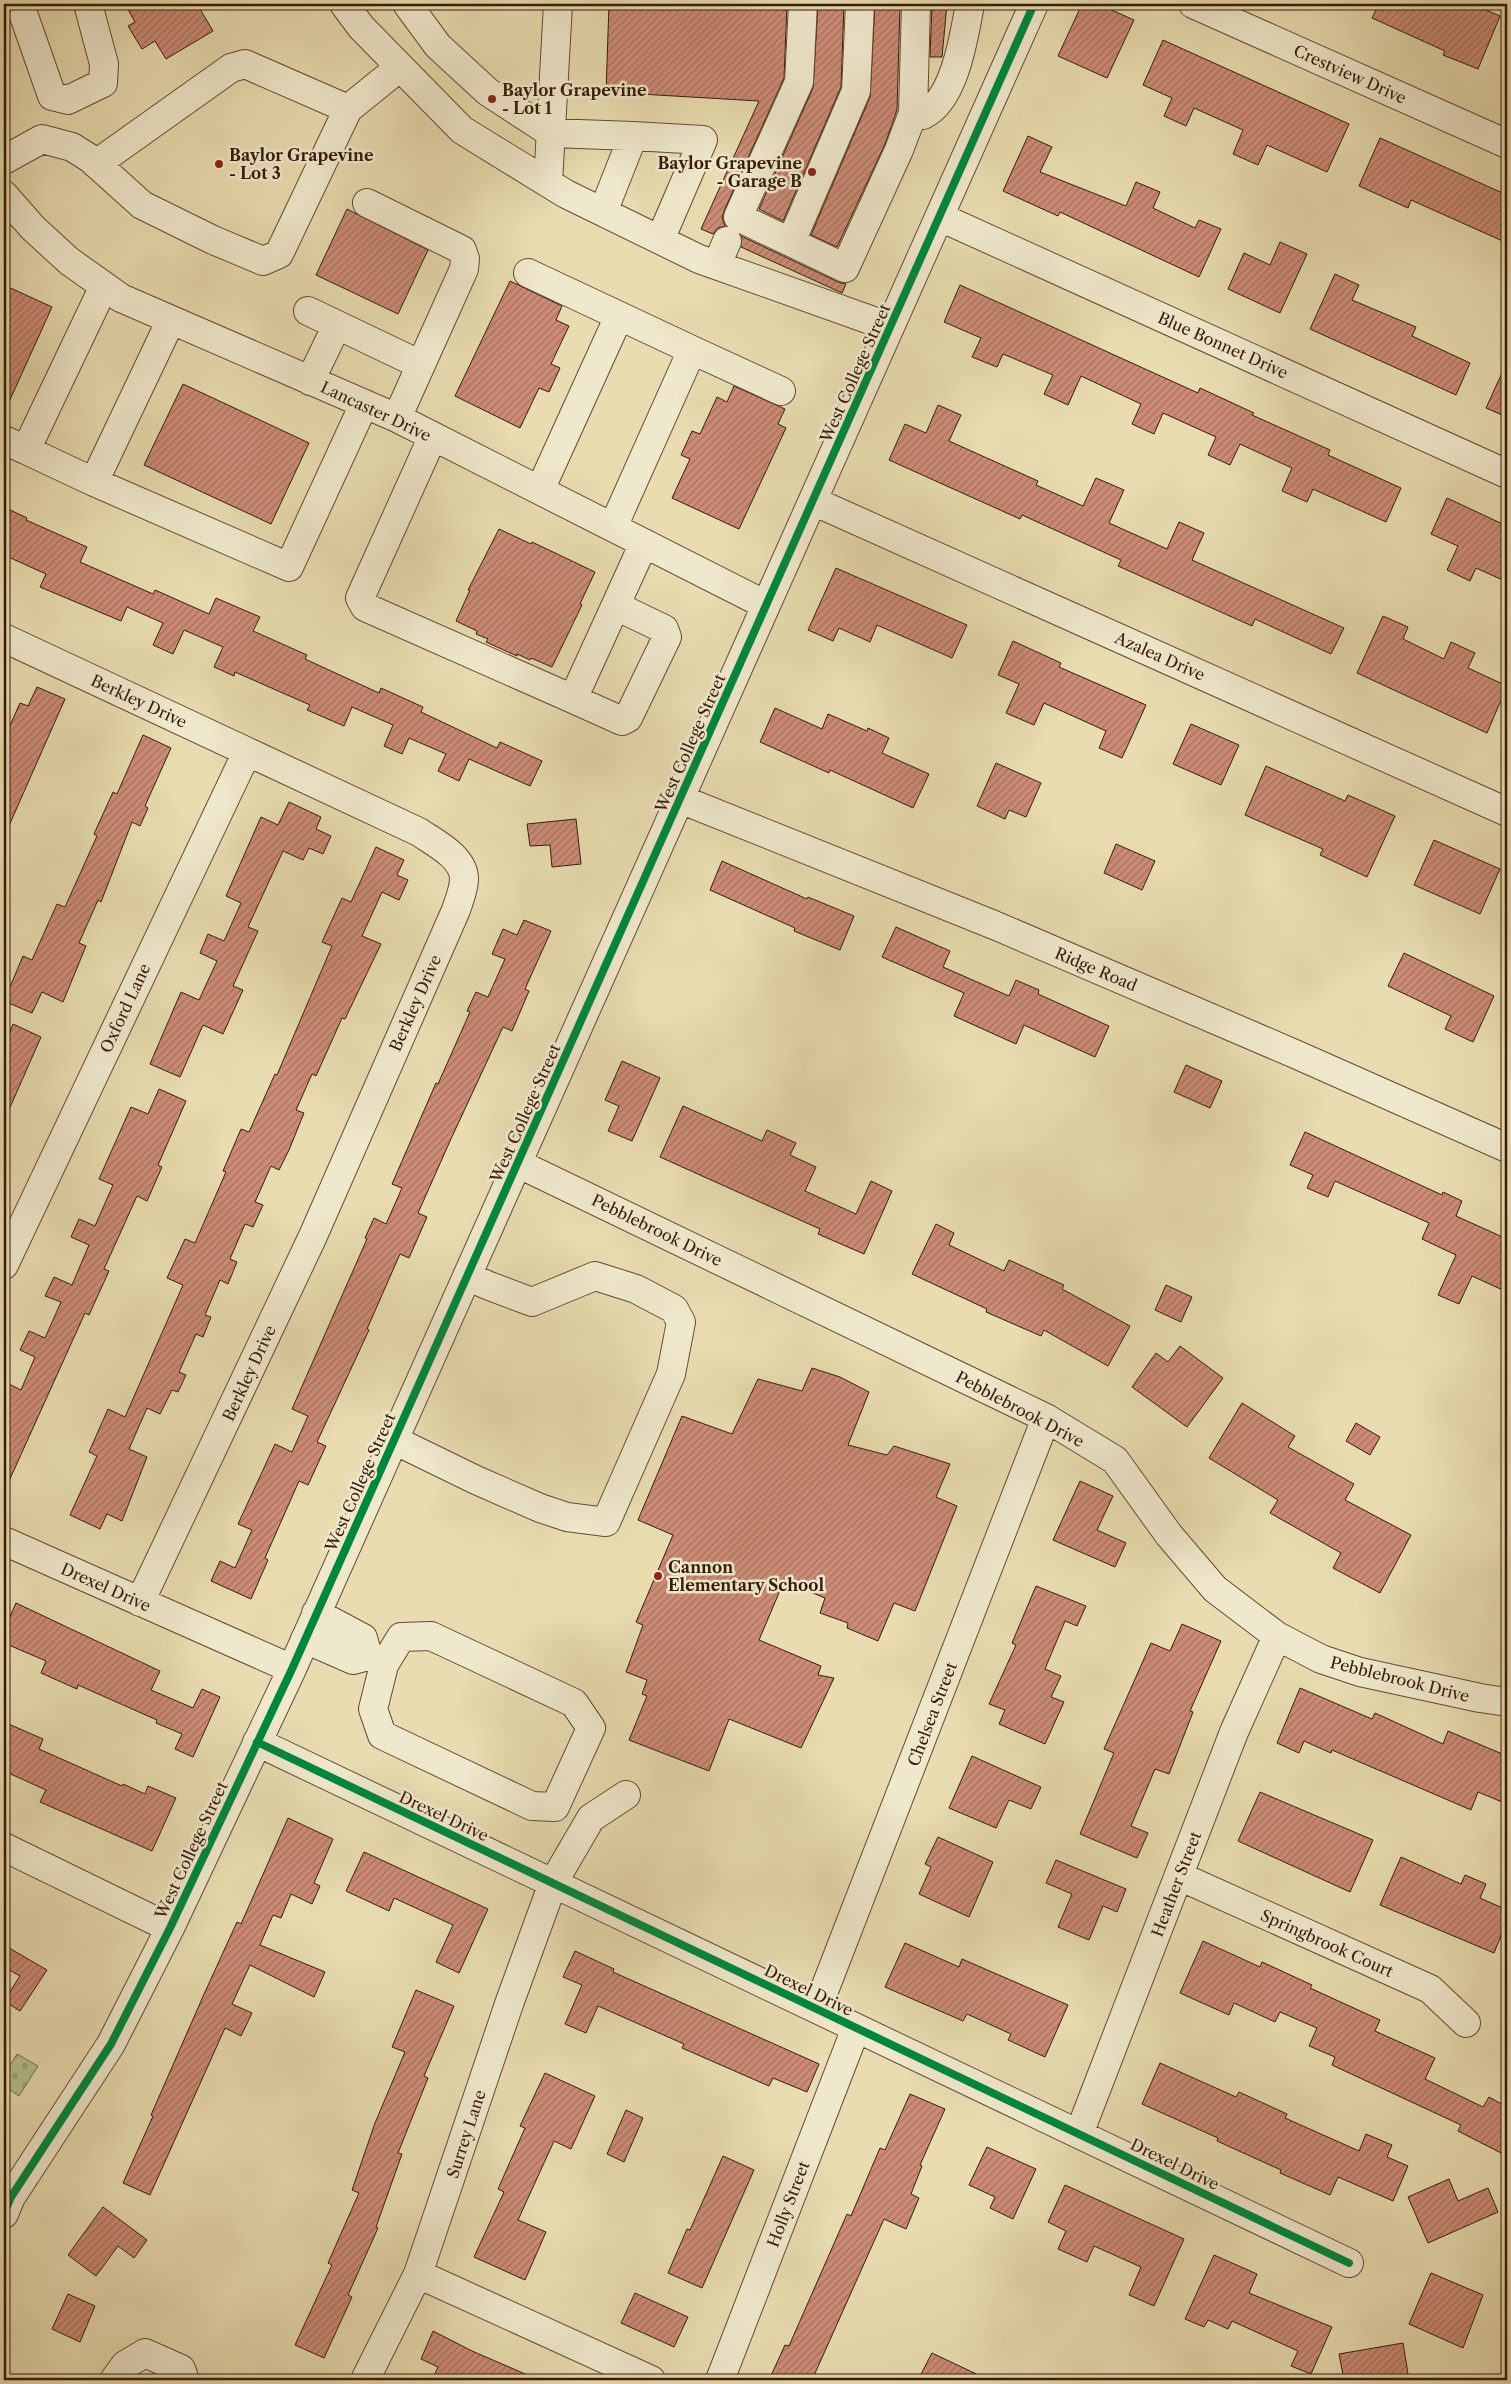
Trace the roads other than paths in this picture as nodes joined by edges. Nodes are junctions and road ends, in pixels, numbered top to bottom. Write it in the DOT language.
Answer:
graph roads {
  1 [pos="88,4"];
  2 [pos="344,4"];
  3 [pos="408,4"];
  4 [pos="558,4"];
  5 [pos="803,4"];
  6 [pos="860,4"];
  7 [pos="916,4"];
  8 [pos="970,4"];
  9 [pos="1033,4"];
  10 [pos="1194,4"];
  11 [pos="16,14"];
  12 [pos="400,67"];
  13 [pos="348,109"];
  14 [pos="923,115"];
  15 [pos="551,133"];
  16 [pos="633,136"];
  17 [pos="1507,144"];
  18 [pos="4,160"];
  19 [pos="96,164"];
  20 [pos="548,183"];
  21 [pos="4,195"];
  22 [pos="367,203"];
  23 [pos="603,212"];
  24 [pos="940,217"];
  25 [pos="660,240"];
  26 [pos="780,263"];
  27 [pos="528,274"];
  28 [pos="104,286"];
  29 [pos="308,311"];
  30 [pos="619,316"];
  31 [pos="171,320"];
  32 [pos="337,325"];
  33 [pos="890,327"];
  34 [pos="692,350"];
  35 [pos="421,364"];
  36 [pos="310,380"];
  37 [pos="781,391"];
  38 [pos="364,404"];
  39 [pos="397,418"];
  40 [pos="433,436"];
  41 [pos="15,445"];
  42 [pos="1507,474"];
  43 [pos="94,482"];
  44 [pos="540,490"];
  45 [pos="813,500"];
  46 [pos="613,527"];
  47 [pos="644,543"];
  48 [pos="766,605"];
  49 [pos="616,606"];
  50 [pos="4,638"];
  51 [pos="573,699"];
  52 [pos="247,752"];
  53 [pos="680,799"];
  54 [pos="1507,812"];
  55 [pos="1507,1148"];
  56 [pos="517,1163"];
  57 [pos="4,1265"];
  58 [pos="467,1276"];
  59 [pos="1046,1418"];
  60 [pos="394,1440"];
  61 [pos="4,1541"];
  62 [pos="140,1602"];
  63 [pos="316,1613"];
  64 [pos="1276,1636"];
  65 [pos="305,1639"];
  66 [pos="376,1661"];
  67 [pos="292,1668"];
  68 [pos="1507,1702"];
  69 [pos="257,1742"];
  70 [pos="626,1795"];
  71 [pos="4,1847"];
  72 [pos="1179,1876"];
  73 [pos="553,1883"];
  74 [pos="170,1928"];
  75 [pos="817,2009"];
  76 [pos="1466,2023"];
  77 [pos="856,2028"];
  78 [pos="1079,2134"];
  79 [pos="4,2214"];
  80 [pos="1349,2263"];
  81 [pos="418,2274"];
  82 [pos="114,2380"];
  83 [pos="185,2380"];
  84 [pos="365,2380"];
  85 [pos="651,2380"];
  86 [pos="720,2380"];
  1 -- 11 [label="street"];
  2 -- 12 [label="street"];
  3 -- 15 [label="street"];
  4 -- 15 [label="street"];
  5 -- 26 [label="street"];
  6 -- 26 [label="street"];
  7 -- 26 [label="street"];
  8 -- 14 [label="street"];
  9 -- 24 [label="street, West College Street"];
  10 -- 17 [label="street, Crestview Drive"];
  12 -- 13 [label="street"];
  12 -- 20 [label="street"];
  13 -- 19 [label="street"];
  13 -- 19 [label="street"];
  15 -- 16 [label="street"];
  15 -- 20 [label="street"];
  16 -- 23 [label="street"];
  16 -- 25 [label="street"];
  18 -- 19 [label="street"];
  20 -- 23 [label="street"];
  21 -- 28 [label="street, Lancaster Drive"];
  22 -- 35 [label="street"];
  23 -- 25 [label="street"];
  24 -- 33 [label="street, West College Street"];
  24 -- 42 [label="street, Blue Bonnet Drive"];
  25 -- 26 [label="street"];
  26 -- 33 [label="street"];
  27 -- 30 [label="street"];
  28 -- 31 [label="street, Lancaster Drive"];
  28 -- 41 [label="street"];
  29 -- 32 [label="street"];
  30 -- 34 [label="street"];
  30 -- 44 [label="street"];
  31 -- 36 [label="street, Lancaster Drive"];
  31 -- 43 [label="street"];
  32 -- 35 [label="street"];
  32 -- 36 [label="street"];
  33 -- 45 [label="street, West College Street"];
  34 -- 37 [label="street"];
  34 -- 46 [label="street"];
  35 -- 39 [label="street"];
  36 -- 38 [label="street, Lancaster Drive"];
  38 -- 39 [label="street, Lancaster Drive"];
  38 -- 43 [label="street"];
  39 -- 40 [label="street, Lancaster Drive"];
  40 -- 44 [label="street, Lancaster Drive"];
  40 -- 51 [label="street"];
  41 -- 43 [label="street"];
  44 -- 46 [label="street, Lancaster Drive"];
  45 -- 48 [label="street, West College Street"];
  45 -- 54 [label="street, Azalea Drive"];
  46 -- 47 [label="street, Lancaster Drive"];
  47 -- 48 [label="street, Lancaster Drive"];
  47 -- 49 [label="street"];
  48 -- 53 [label="street, West College Street"];
  49 -- 51 [label="street"];
  49 -- 51 [label="street"];
  50 -- 52 [label="street, Berkley Drive"];
  52 -- 57 [label="street, Oxford Lane"];
  52 -- 62 [label="street, Berkley Drive"];
  53 -- 55 [label="street, Ridge Road"];
  53 -- 56 [label="street, West College Street"];
  56 -- 58 [label="street, West College Street"];
  56 -- 59 [label="street, Pebblebrook Drive"];
  58 -- 60 [label="street, West College Street"];
  58 -- 60 [label="street"];
  59 -- 64 [label="street, Pebblebrook Drive"];
  59 -- 75 [label="street, Chelsea Street"];
  60 -- 63 [label="street, West College Street"];
  61 -- 62 [label="street, Drexel Drive"];
  62 -- 67 [label="street, Drexel Drive"];
  63 -- 65 [label="street, West College Street"];
  63 -- 66 [label="street"];
  64 -- 68 [label="street, Pebblebrook Drive"];
  64 -- 72 [label="street, Heather Street"];
  65 -- 66 [label="street"];
  65 -- 67 [label="street, West College Street"];
  66 -- 66 [label="street"];
  67 -- 69 [label="street, West College Street"];
  69 -- 73 [label="street, Drexel Drive"];
  69 -- 74 [label="street, West College Street"];
  70 -- 73 [label="street, Surrey Lane"];
  71 -- 74 [label="street"];
  72 -- 76 [label="street, Springbrook Court"];
  72 -- 78 [label="street, Heather Street"];
  73 -- 75 [label="street, Drexel Drive"];
  73 -- 81 [label="street, Surrey Lane"];
  74 -- 79 [label="street, West College Street"];
  75 -- 77 [label="street, Drexel Drive"];
  77 -- 78 [label="street, Drexel Drive"];
  77 -- 86 [label="street, Holly Street"];
  78 -- 80 [label="street, Drexel Drive"];
  81 -- 84 [label="street, Surrey Lane"];
  81 -- 85 [label="street"];
  82 -- 83 [label="street"];
}
